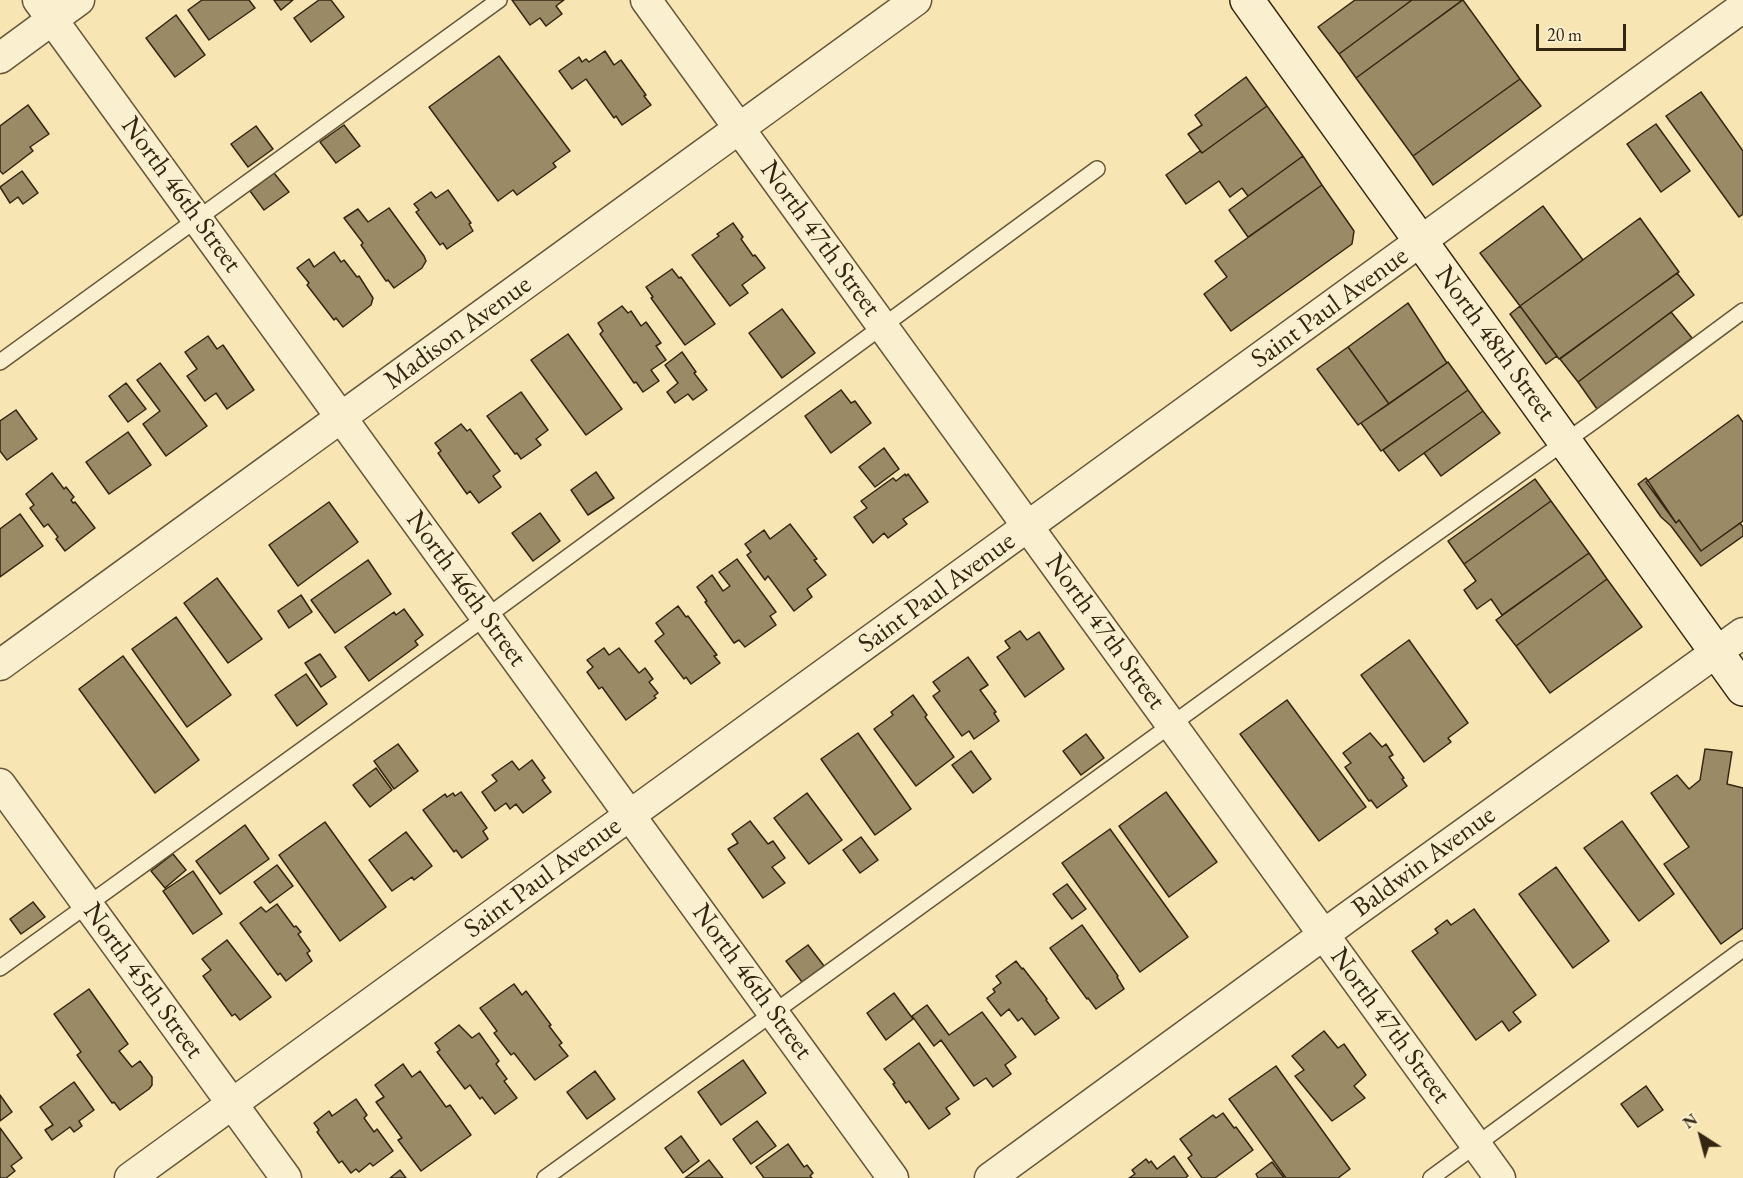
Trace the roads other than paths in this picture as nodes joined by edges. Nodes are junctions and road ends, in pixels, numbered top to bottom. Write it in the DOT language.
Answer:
graph roads {
  1 [pos="79,0"];
  2 [pos="499,0"];
  3 [pos="646,0"];
  4 [pos="915,0"];
  5 [pos="1247,0"];
  6 [pos="1743,7"];
  7 [pos="45,10"];
  8 [pos="0,58"];
  9 [pos="739,129"];
  10 [pos="1097,169"];
  11 [pos="197,218"];
  12 [pos="1420,242"];
  13 [pos="1743,311"];
  14 [pos="883,326"];
  15 [pos="0,362"];
  16 [pos="342,418"];
  17 [pos="1565,441"];
  18 [pos="1028,527"];
  19 [pos="486,617"];
  20 [pos="1743,633"];
  21 [pos="1716,652"];
  22 [pos="0,665"];
  23 [pos="1743,688"];
  24 [pos="1172,724"];
  25 [pos="0,784"];
  26 [pos="630,814"];
  27 [pos="87,905"];
  28 [pos="1323,934"];
  29 [pos="1743,949"];
  30 [pos="0,968"];
  31 [pos="774,1013"];
  32 [pos="232,1104"];
  33 [pos="1476,1145"];
  34 [pos="130,1178"];
  35 [pos="286,1178"];
  36 [pos="545,1178"];
  37 [pos="893,1178"];
  38 [pos="990,1178"];
  39 [pos="1431,1178"];
  40 [pos="1500,1178"];
  1 -- 7 [label="street"];
  2 -- 11 [label="lane"];
  3 -- 9 [label="street, North 47th Street"];
  4 -- 9 [label="street, Madison Avenue"];
  5 -- 12 [label="main road, North 48th Street"];
  6 -- 12 [label="street, Saint Paul Avenue"];
  7 -- 8 [label="street"];
  7 -- 11 [label="street, North 46th Street"];
  9 -- 14 [label="street, North 47th Street"];
  9 -- 16 [label="street, Madison Avenue"];
  10 -- 14 [label="lane"];
  11 -- 15 [label="lane"];
  11 -- 16 [label="street, North 46th Street"];
  12 -- 17 [label="main road, North 48th Street"];
  12 -- 18 [label="street, Saint Paul Avenue"];
  13 -- 17 [label="lane"];
  14 -- 18 [label="street, North 47th Street"];
  14 -- 19 [label="lane"];
  16 -- 19 [label="street, North 46th Street"];
  16 -- 22 [label="street, Madison Avenue"];
  17 -- 21 [label="main road, North 48th Street"];
  17 -- 24 [label="lane"];
  18 -- 24 [label="street, North 47th Street"];
  18 -- 26 [label="street, Saint Paul Avenue"];
  19 -- 26 [label="street, North 46th Street"];
  19 -- 27 [label="lane"];
  20 -- 21 [label="street, Baldwin Avenue"];
  21 -- 23 [label="main road, North 48th Street"];
  21 -- 28 [label="street, Baldwin Avenue"];
  24 -- 28 [label="street, North 47th Street"];
  24 -- 31 [label="lane"];
  25 -- 27 [label="street, North 45th Street"];
  26 -- 31 [label="street, North 46th Street"];
  26 -- 32 [label="street, Saint Paul Avenue"];
  27 -- 30 [label="lane"];
  27 -- 32 [label="street, North 45th Street"];
  28 -- 33 [label="street, North 47th Street"];
  28 -- 38 [label="street, Baldwin Avenue"];
  29 -- 33 [label="lane"];
  31 -- 36 [label="lane"];
  31 -- 37 [label="street, North 46th Street"];
  32 -- 34 [label="street, Saint Paul Avenue"];
  32 -- 35 [label="street, North 45th Street"];
  33 -- 39 [label="lane"];
  33 -- 40 [label="street, North 47th Street"];
}
